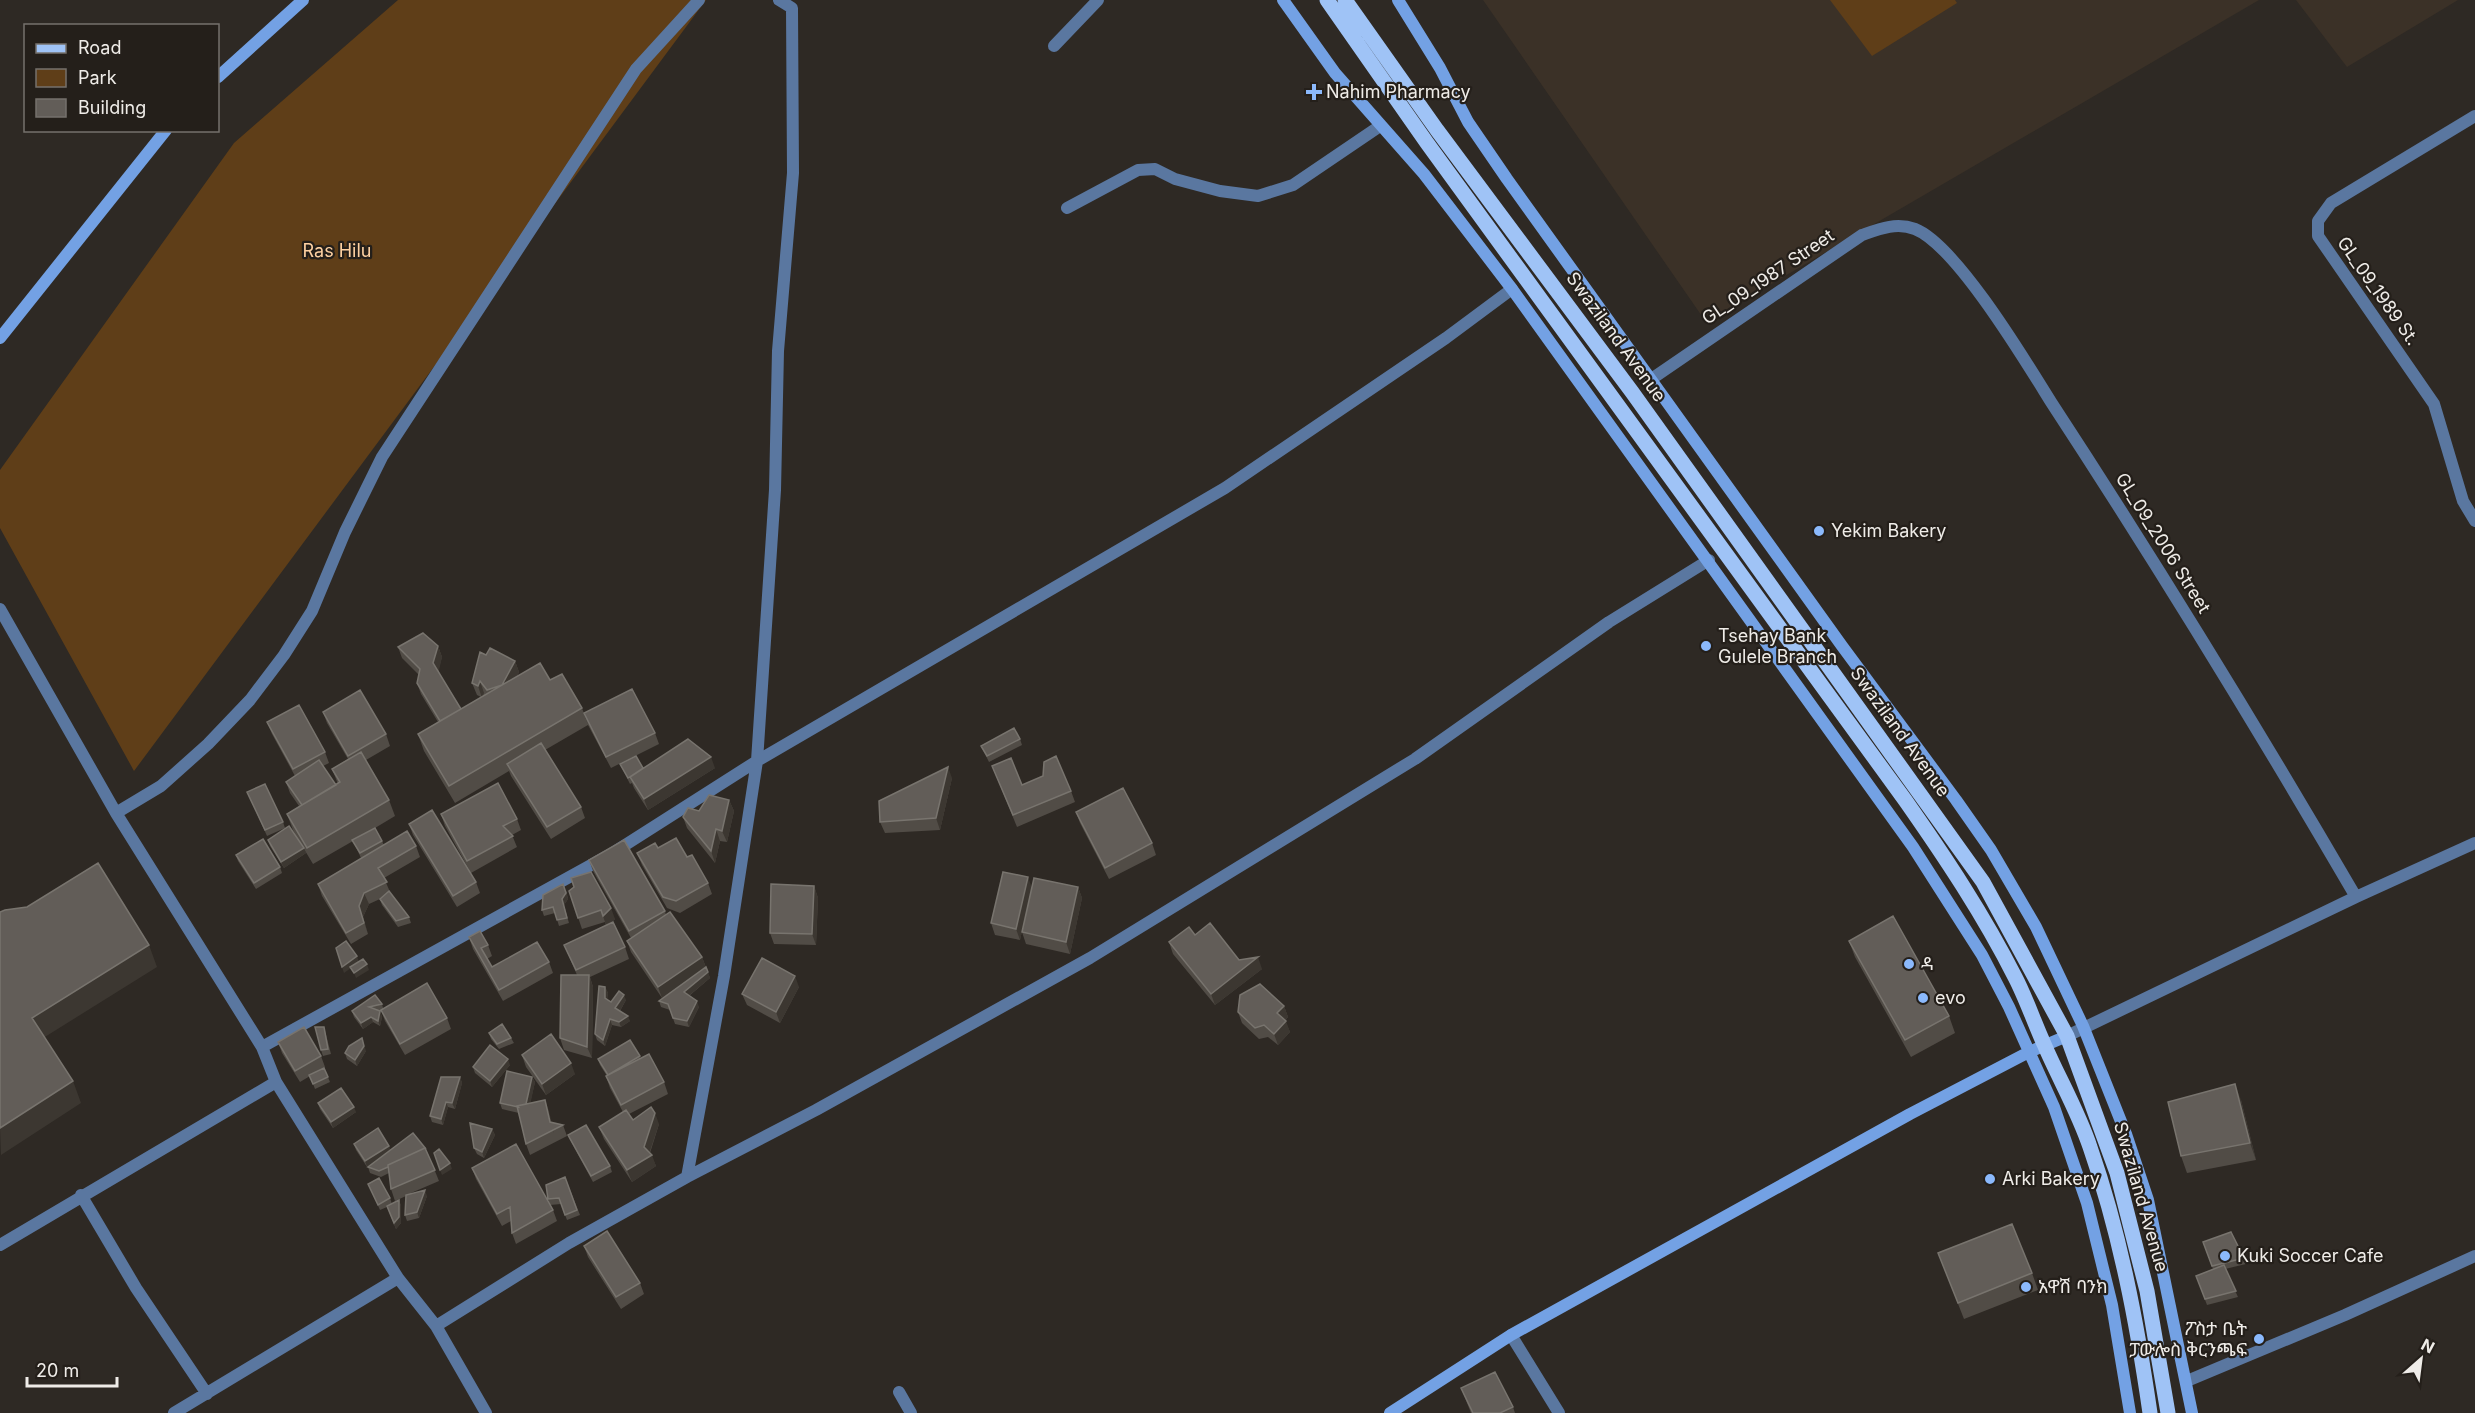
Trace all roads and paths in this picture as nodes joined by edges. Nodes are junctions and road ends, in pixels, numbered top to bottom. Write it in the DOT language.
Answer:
graph roads {
  1 [pos="303,0"];
  2 [pos="699,0"];
  3 [pos="779,0"];
  4 [pos="1098,0"];
  5 [pos="1283,0"];
  6 [pos="1327,0"];
  7 [pos="1345,0"];
  8 [pos="1398,0"];
  9 [pos="793,4"];
  10 [pos="1054,46"];
  11 [pos="219,75"];
  12 [pos="2475,116"];
  13 [pos="1380,126"];
  14 [pos="164,132"];
  15 [pos="1067,208"];
  16 [pos="1915,229"];
  17 [pos="1512,289"];
  18 [pos="0,338"];
  19 [pos="1650,380"];
  20 [pos="2475,521"];
  21 [pos="1709,560"];
  22 [pos="0,609"];
  23 [pos="757,760"];
  24 [pos="116,813"];
  25 [pos="2475,843"];
  26 [pos="2356,897"];
  27 [pos="2083,1026"];
  28 [pos="2067,1036"];
  29 [pos="2045,1046"];
  30 [pos="262,1047"];
  31 [pos="2029,1052"];
  32 [pos="276,1082"];
  33 [pos="687,1177"];
  34 [pos="81,1196"];
  35 [pos="0,1245"];
  36 [pos="2475,1256"];
  37 [pos="398,1278"];
  38 [pos="436,1326"];
  39 [pos="1511,1335"];
  40 [pos="2187,1381"];
  41 [pos="899,1392"];
  42 [pos="207,1394"];
  43 [pos="174,1413"];
  44 [pos="486,1413"];
  45 [pos="911,1413"];
  46 [pos="1390,1413"];
  47 [pos="1559,1413"];
  48 [pos="2130,1413"];
  49 [pos="2150,1413"];
  50 [pos="2169,1413"];
  51 [pos="2192,1413"];
  1 -- 11 [label="main road"];
  2 -- 24 [label="street"];
  3 -- 9 [label="street"];
  4 -- 10 [label="street"];
  5 -- 13 [label="main road"];
  6 -- 29 [label="main road, Swaziland Avenue"];
  7 -- 28 [label="main road, Swaziland Avenue"];
  8 -- 19 [label="main road"];
  9 -- 23 [label="street"];
  12 -- 20 [label="street, GL_09_1989 St."];
  13 -- 15 [label="street"];
  13 -- 17 [label="main road"];
  14 -- 18 [label="main road"];
  16 -- 19 [label="street, GL_09_1987 Street"];
  16 -- 26 [label="street, GL_09_2006 Street"];
  17 -- 21 [label="main road"];
  17 -- 23 [label="street"];
  19 -- 27 [label="main road"];
  21 -- 31 [label="main road"];
  21 -- 33 [label="street"];
  22 -- 24 [label="street"];
  23 -- 30 [label="street"];
  23 -- 33 [label="street"];
  24 -- 30 [label="street"];
  25 -- 26 [label="street"];
  26 -- 27 [label="street"];
  27 -- 28 [label="street"];
  27 -- 40 [label="main road"];
  28 -- 29 [label="main road"];
  28 -- 50 [label="main road, Swaziland Avenue"];
  29 -- 31 [label="main road"];
  29 -- 49 [label="main road, Swaziland Avenue"];
  30 -- 32 [label="street"];
  31 -- 39 [label="main road"];
  31 -- 48 [label="main road"];
  32 -- 34 [label="street"];
  32 -- 37 [label="street"];
  33 -- 38 [label="street"];
  34 -- 35 [label="street"];
  34 -- 42 [label="street"];
  36 -- 40 [label="street"];
  37 -- 38 [label="street"];
  37 -- 42 [label="street"];
  38 -- 44 [label="street"];
  39 -- 46 [label="main road"];
  39 -- 47 [label="street"];
  40 -- 51 [label="main road"];
  41 -- 45 [label="street"];
  42 -- 43 [label="street"];
}
